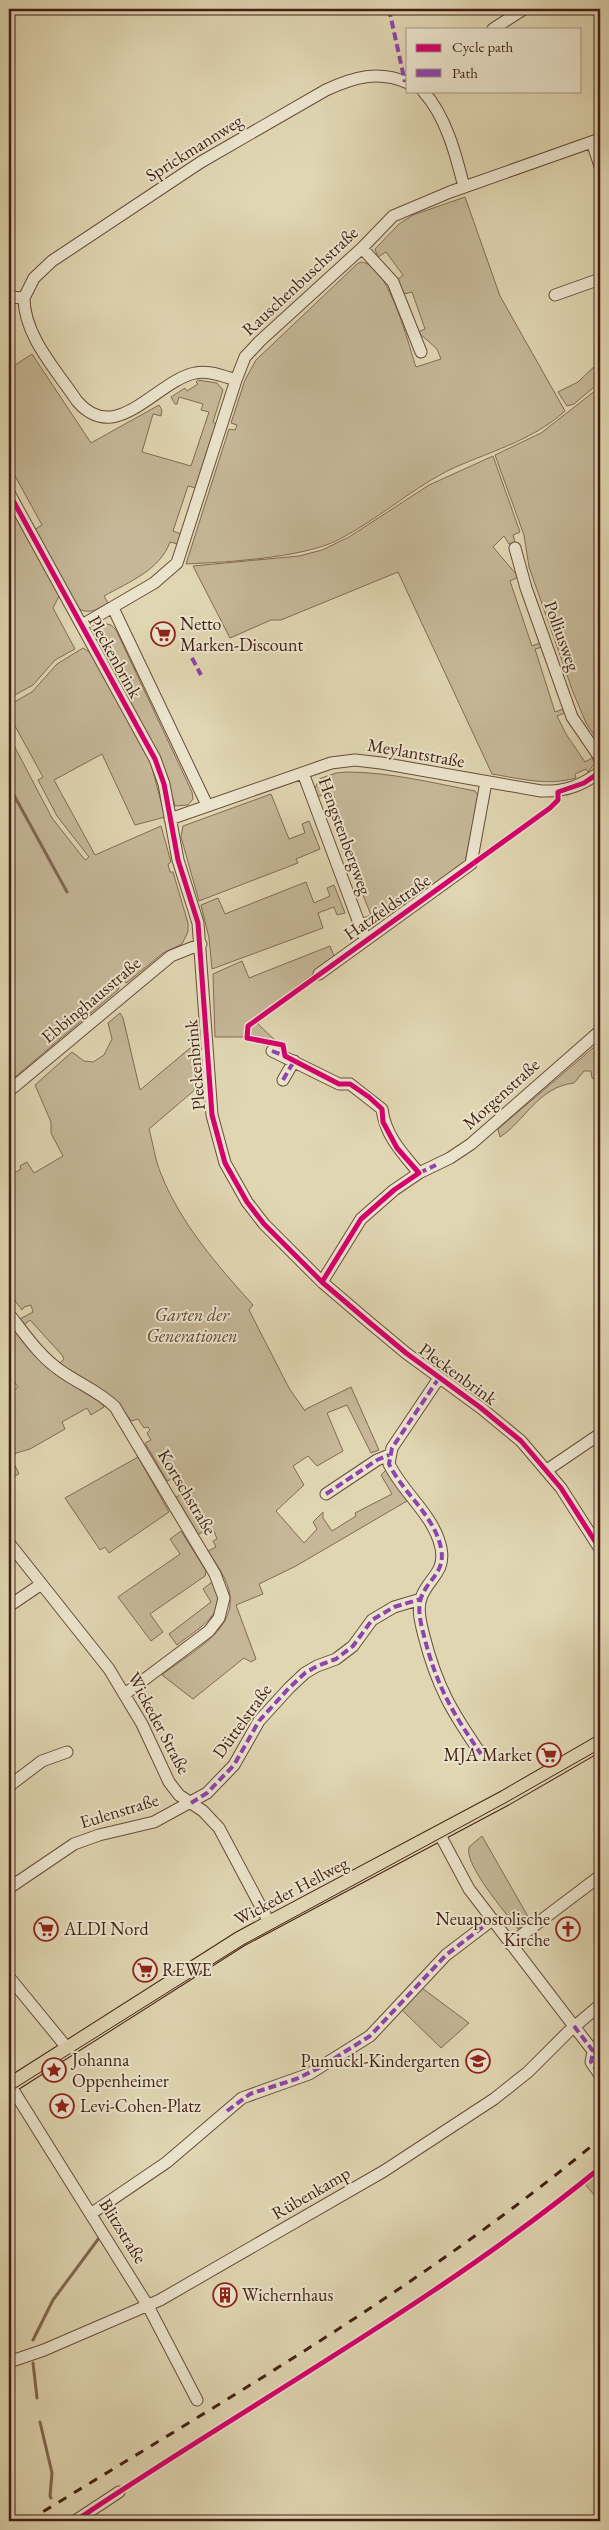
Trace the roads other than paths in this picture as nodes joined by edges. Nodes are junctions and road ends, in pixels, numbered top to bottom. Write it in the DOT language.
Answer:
graph roads {
  1 [pos="524,9"];
  2 [pos="495,28"];
  3 [pos="406,82"];
  4 [pos="424,92"];
  5 [pos="596,141"];
  6 [pos="600,166"];
  7 [pos="464,187"];
  8 [pos="362,248"];
  9 [pos="600,279"];
  10 [pos="555,295"];
  11 [pos="9,297"];
  12 [pos="24,298"];
  13 [pos="421,352"];
  14 [pos="236,380"];
  15 [pos="9,493"];
  16 [pos="515,548"];
  17 [pos="113,608"];
  18 [pos="82,625"];
  19 [pos="600,758"];
  20 [pos="600,772"];
  21 [pos="303,773"];
  22 [pos="486,782"];
  23 [pos="207,805"];
  24 [pos="170,819"];
  25 [pos="365,940"];
  26 [pos="201,944"];
  27 [pos="319,974"];
  28 [pos="600,1031"];
  29 [pos="272,1051"];
  30 [pos="294,1061"];
  31 [pos="283,1080"];
  32 [pos="9,1091"];
  33 [pos="419,1173"];
  34 [pos="322,1282"];
  35 [pos="9,1314"];
  36 [pos="439,1378"];
  37 [pos="600,1434"];
  38 [pos="389,1455"];
  39 [pos="548,1470"];
  40 [pos="326,1494"];
  41 [pos="9,1543"];
  42 [pos="600,1549"];
  43 [pos="40,1585"];
  44 [pos="421,1599"];
  45 [pos="9,1606"];
  46 [pos="125,1694"];
  47 [pos="600,1743"];
  48 [pos="67,1752"];
  49 [pos="482,1754"];
  50 [pos="9,1786"];
  51 [pos="191,1803"];
  52 [pos="439,1833"];
  53 [pos="600,1876"];
  54 [pos="9,1888"];
  55 [pos="492,1920"];
  56 [pos="270,1922"];
  57 [pos="510,1944"];
  58 [pos="9,1977"];
  59 [pos="600,2005"];
  60 [pos="574,2026"];
  61 [pos="68,2049"];
  62 [pos="597,2051"];
  63 [pos="600,2075"];
  64 [pos="10,2086"];
  65 [pos="92,2212"];
  66 [pos="148,2306"];
  67 [pos="9,2362"];
  68 [pos="197,2400"];
  69 [pos="119,2492"];
  70 [pos="75,2521"];
  1 -- 2 [label="street"];
  3 -- 12 [label="street, Sprickmannweg"];
  4 -- 7 [label="street"];
  5 -- 6 [label="street"];
  5 -- 7 [label="street, Rauschenbuschstraße"];
  7 -- 8 [label="street, Rauschenbuschstraße"];
  8 -- 13 [label="street"];
  8 -- 14 [label="street, Rauschenbuschstraße"];
  9 -- 10 [label="street"];
  11 -- 12 [label="street"];
  12 -- 14 [label="street"];
  14 -- 17 [label="street, Rauschenbuschstraße"];
  15 -- 18 [label="street, Pleckenbrink"];
  16 -- 19 [label="street, Polliusweg"];
  17 -- 18 [label="street, Rauschenbuschstraße"];
  17 -- 23 [label="street"];
  18 -- 24 [label="street, Pleckenbrink"];
  20 -- 22 [label="street, Meylantstraße"];
  21 -- 22 [label="street, Meylantstraße"];
  21 -- 23 [label="street, Meylantstraße"];
  21 -- 25 [label="street, Hengstenbergweg"];
  22 -- 25 [label="street, Hatzfeldstraße"];
  23 -- 24 [label="street, Meylantstraße"];
  24 -- 26 [label="street, Pleckenbrink"];
  25 -- 27 [label="street, Hatzfeldstraße"];
  26 -- 32 [label="street, Ebbinghausstraße"];
  26 -- 34 [label="street, Pleckenbrink"];
  28 -- 33 [label="street, Morgenstraße"];
  29 -- 30 [label="street"];
  30 -- 31 [label="street"];
  30 -- 33 [label="street"];
  33 -- 34 [label="street, Morgenstraße"];
  34 -- 36 [label="street, Pleckenbrink"];
  35 -- 46 [label="street, Kortschstraße"];
  36 -- 38 [label="street"];
  36 -- 39 [label="street, Pleckenbrink"];
  37 -- 39 [label="street"];
  38 -- 40 [label="street"];
  38 -- 44 [label="street"];
  39 -- 42 [label="street, Pleckenbrink"];
  41 -- 43 [label="street, Wickeder Straße"];
  43 -- 45 [label="street"];
  43 -- 46 [label="street, Wickeder Straße"];
  44 -- 49 [label="street"];
  44 -- 51 [label="street, Düttelstraße"];
  46 -- 51 [label="street, Wickeder Straße"];
  47 -- 52 [label="main road, Wickeder Hellweg"];
  48 -- 50 [label="street"];
  51 -- 54 [label="street, Eulenstraße"];
  51 -- 56 [label="street, Wickeder Straße"];
  52 -- 55 [label="street"];
  52 -- 56 [label="main road, Wickeder Hellweg"];
  53 -- 57 [label="street"];
  55 -- 57 [label="street"];
  55 -- 65 [label="street"];
  56 -- 61 [label="main road, Wickeder Hellweg"];
  57 -- 60 [label="street"];
  58 -- 61 [label="street"];
  59 -- 60 [label="street, Rübenkamp"];
  60 -- 62 [label="street"];
  60 -- 66 [label="street, Rübenkamp"];
  61 -- 64 [label="main road, Wickeder Hellweg"];
  62 -- 63 [label="street"];
  64 -- 65 [label="street, Blitzstraße"];
  65 -- 66 [label="street, Blitzstraße"];
  66 -- 67 [label="street, Rübenkamp"];
  66 -- 68 [label="street, Blitzstraße"];
  69 -- 70 [label="street"];
}
